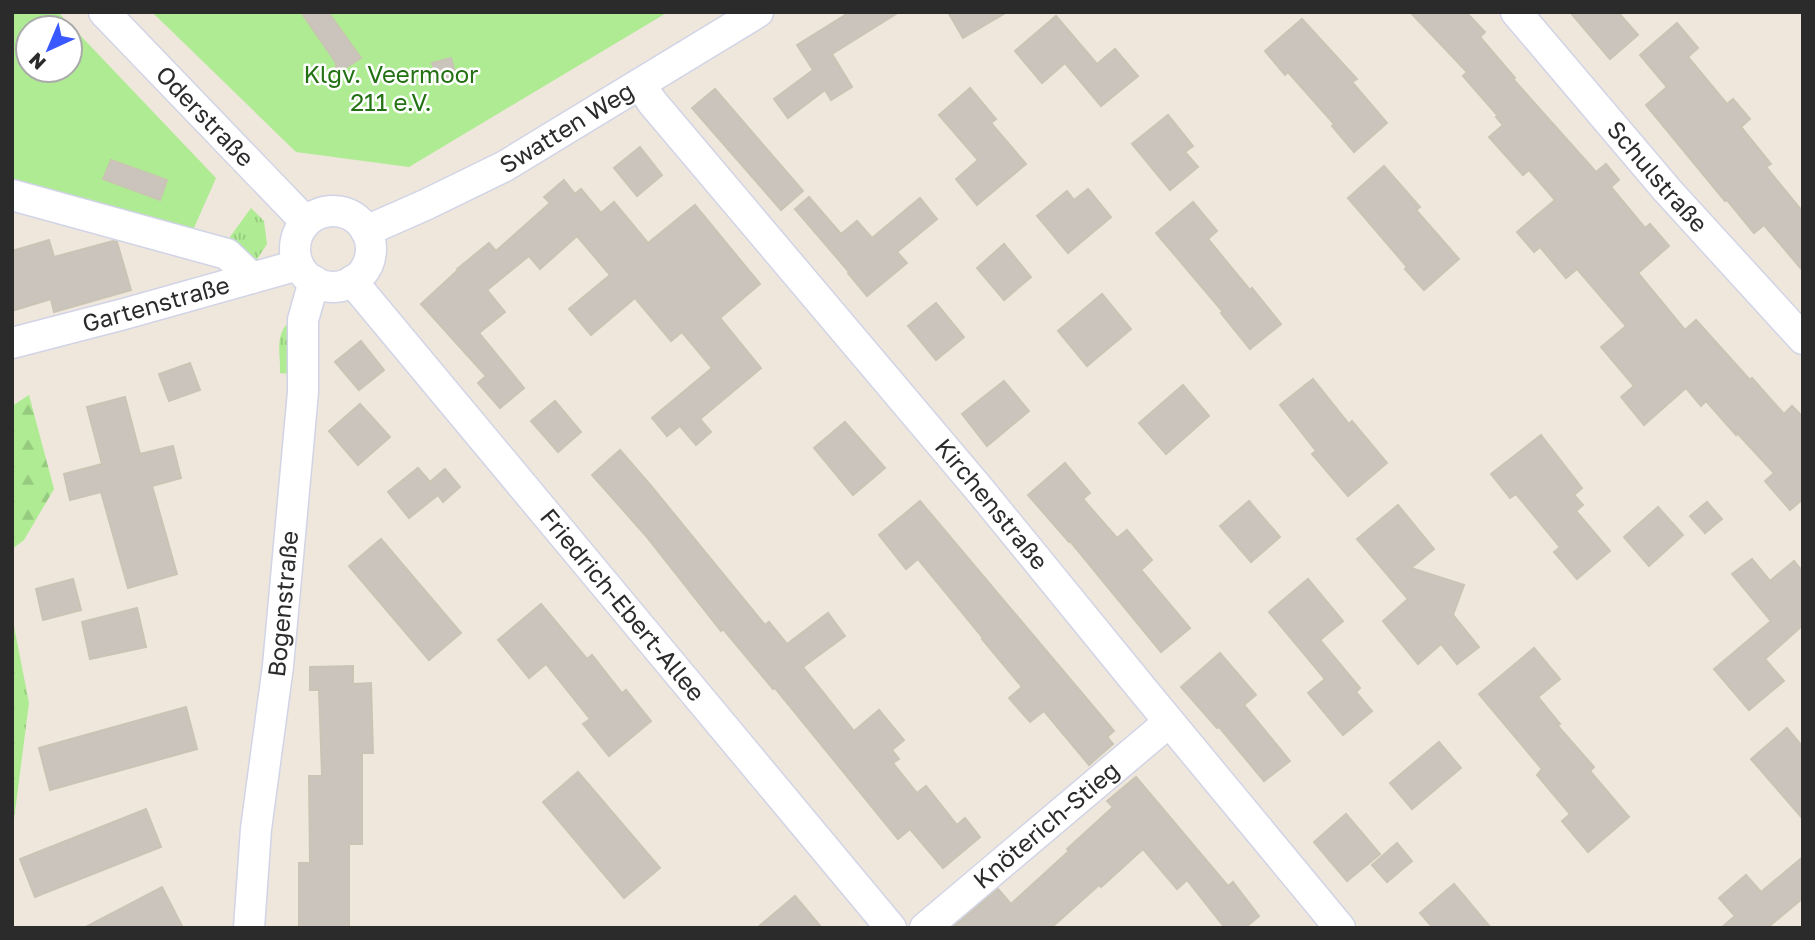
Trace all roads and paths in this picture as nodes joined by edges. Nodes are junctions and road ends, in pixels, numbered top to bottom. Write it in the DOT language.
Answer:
graph roads {
  1 [pos="104,12"];
  2 [pos="758,12"];
  3 [pos="1516,12"];
  4 [pos="640,84"];
  5 [pos="12,195"];
  6 [pos="306,222"];
  7 [pos="366,231"];
  8 [pos="306,273"];
  9 [pos="252,278"];
  10 [pos="352,281"];
  11 [pos="1803,339"];
  12 [pos="12,343"];
  13 [pos="1169,722"];
  14 [pos="248,928"];
  15 [pos="891,928"];
  16 [pos="925,928"];
  17 [pos="1340,928"];
  1 -- 6 [label="street, Oderstraße"];
  2 -- 4 [label="street, Swatten Weg"];
  3 -- 11 [label="street, Schulstraße"];
  4 -- 7 [label="street, Swatten Weg"];
  4 -- 13 [label="street, Kirchenstraße"];
  5 -- 9 [label="street"];
  6 -- 7 [label="street"];
  6 -- 8 [label="street"];
  7 -- 10 [label="street"];
  8 -- 9 [label="street, Gartenstraße"];
  8 -- 10 [label="street"];
  8 -- 14 [label="street, Bogenstraße"];
  9 -- 12 [label="street, Gartenstraße"];
  10 -- 15 [label="street, Friedrich-Ebert-Allee"];
  13 -- 16 [label="street, Knöterich-Stieg"];
  13 -- 17 [label="street, Kirchenstraße"];
}
